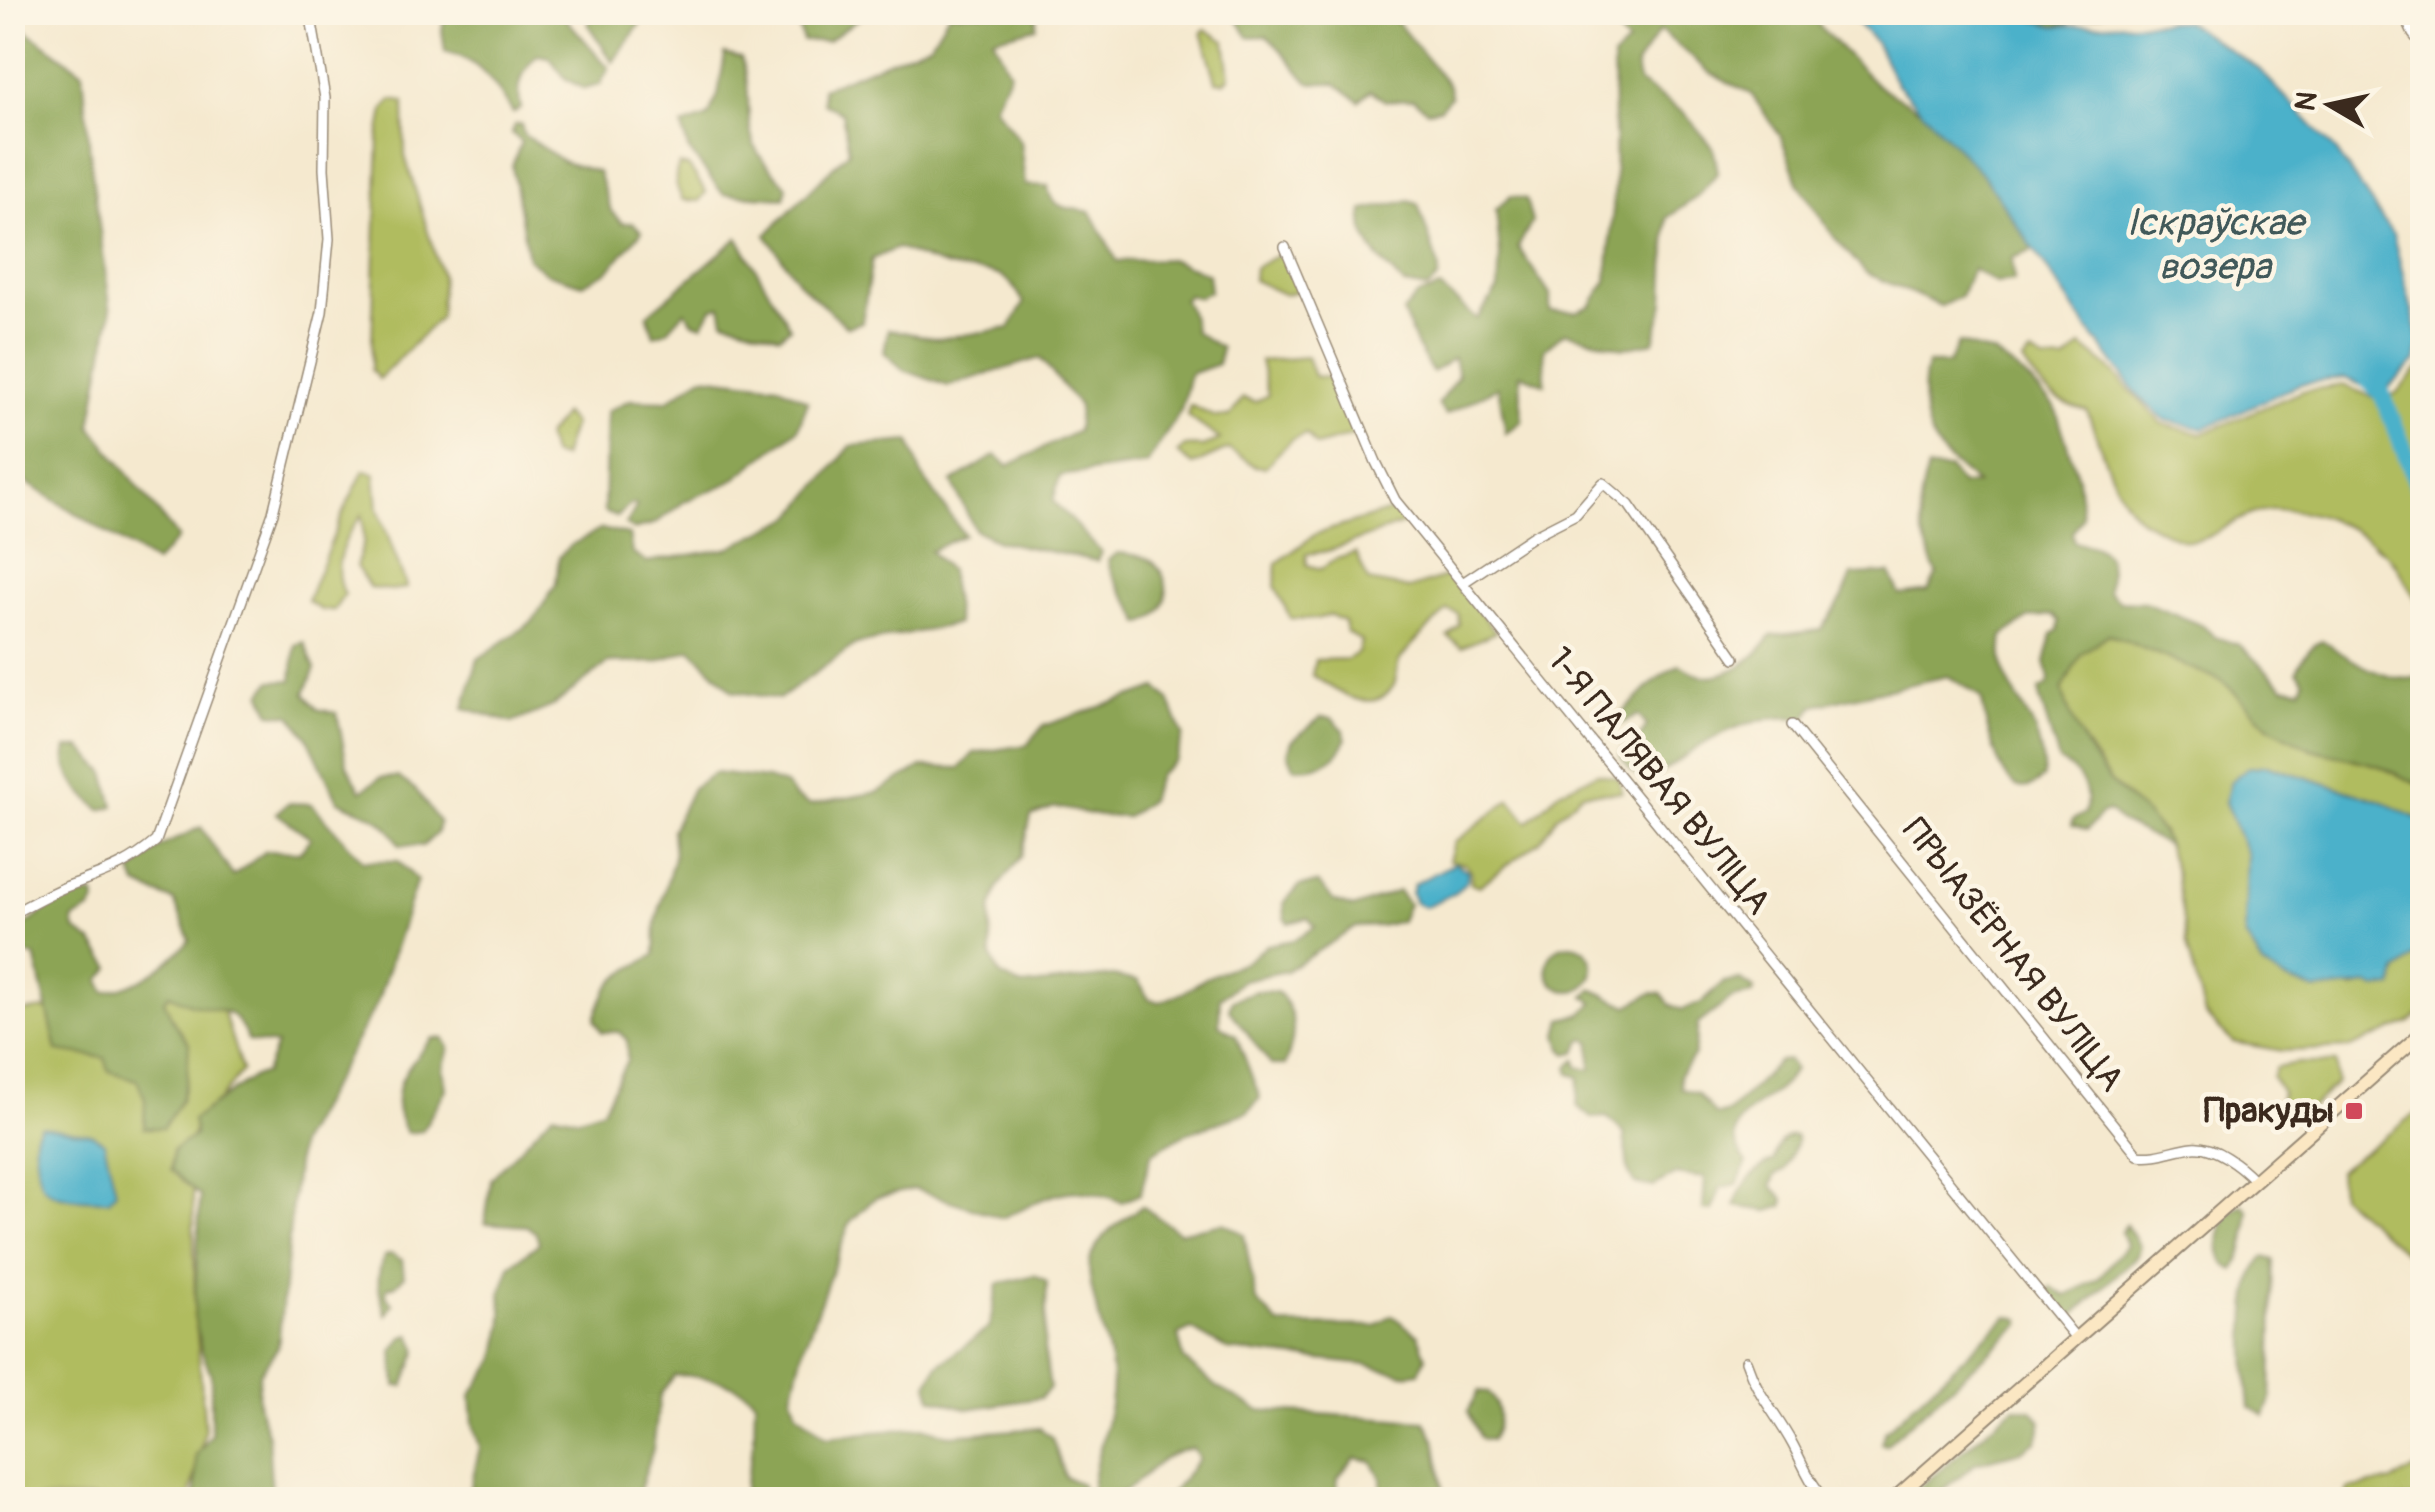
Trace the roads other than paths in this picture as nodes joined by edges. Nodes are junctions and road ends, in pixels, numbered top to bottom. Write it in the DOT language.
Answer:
graph roads {
  1 [pos="310,12"];
  2 [pos="2403,12"];
  3 [pos="2422,46"];
  4 [pos="1285,246"];
  5 [pos="1464,582"];
  6 [pos="1735,658"];
  7 [pos="1792,725"];
  8 [pos="12,914"];
  9 [pos="2422,1034"];
  10 [pos="2254,1180"];
  11 [pos="2075,1337"];
  12 [pos="1746,1361"];
  13 [pos="1826,1500"];
  14 [pos="1892,1500"];
  1 -- 8 [label="street"];
  2 -- 3 [label="street"];
  4 -- 5 [label="street, 1-Я ПАЛЯВАЯ ВУЛІЦА"];
  5 -- 6 [label="street"];
  5 -- 11 [label="street, 1-Я ПАЛЯВАЯ ВУЛІЦА"];
  7 -- 10 [label="street, ПРЫАЗЁРНАЯ ВУЛІЦА"];
  9 -- 10 [label="main road"];
  10 -- 11 [label="main road"];
  11 -- 14 [label="main road"];
  12 -- 13 [label="street"];
}
